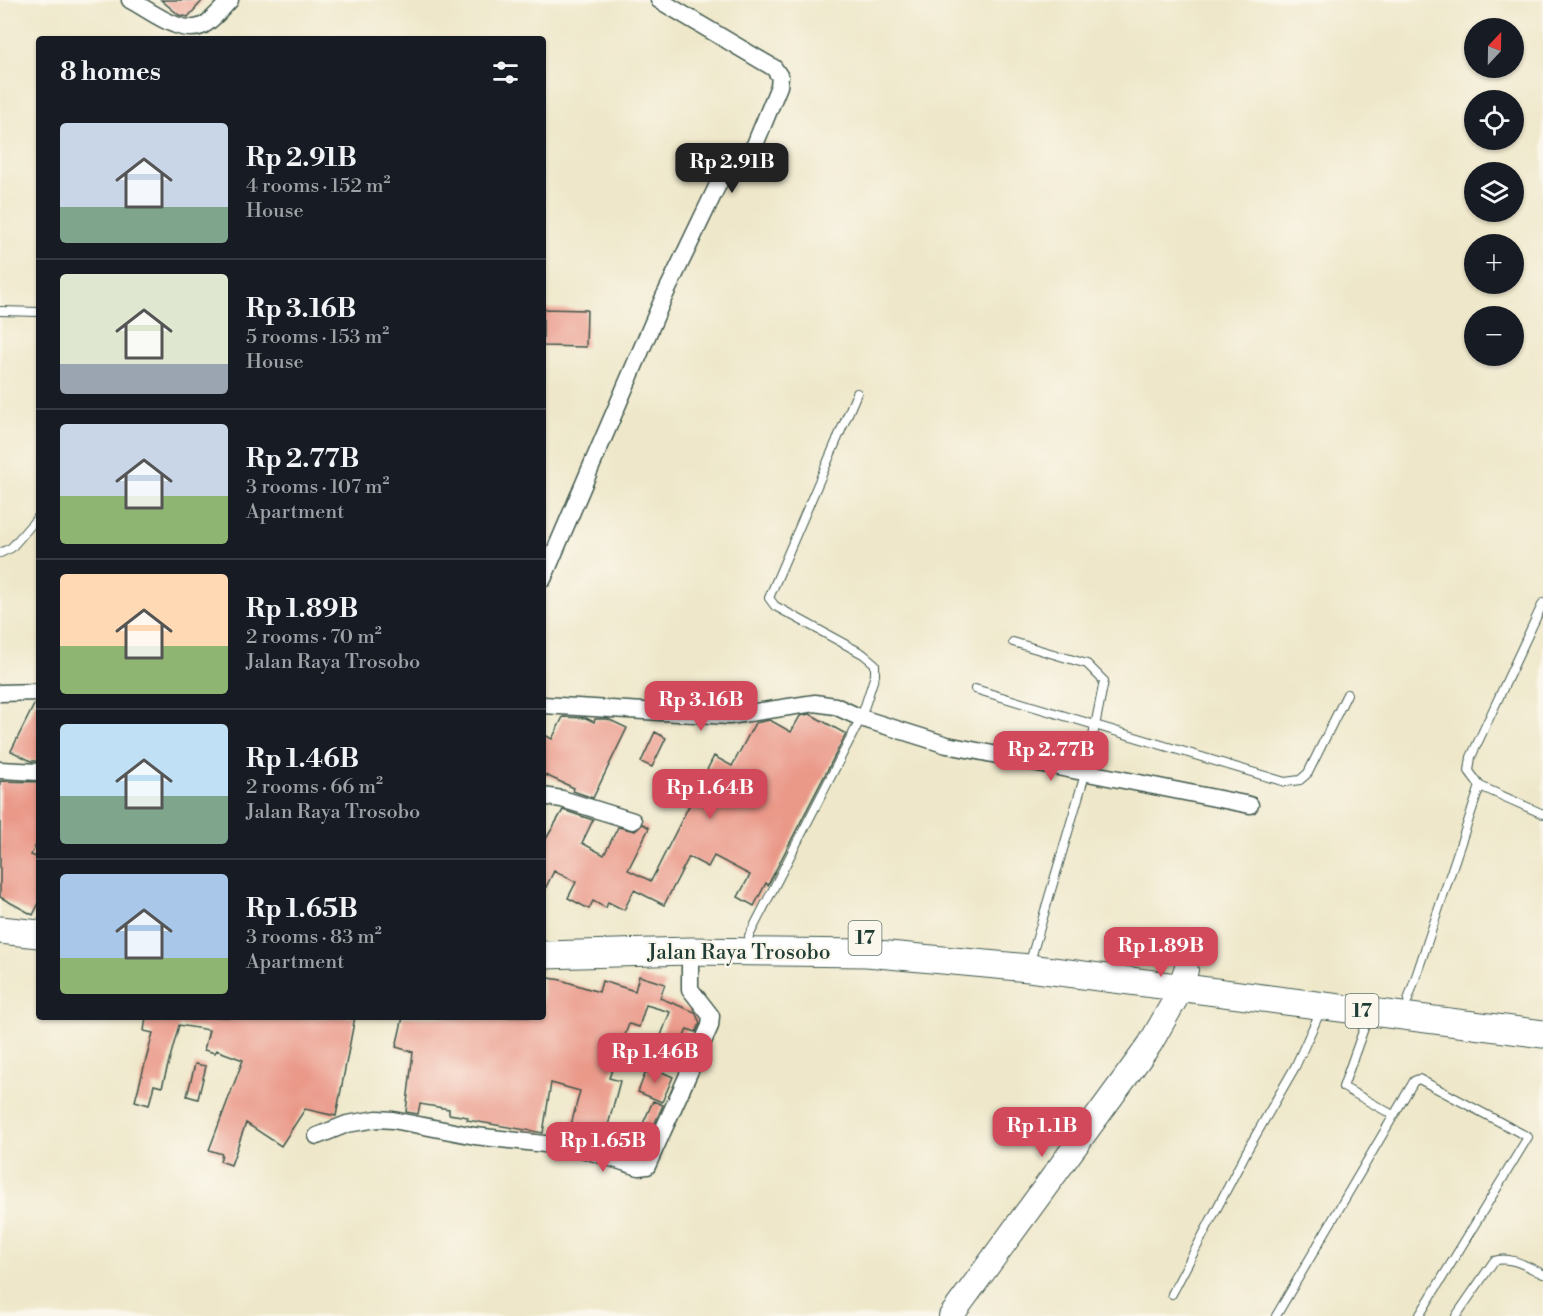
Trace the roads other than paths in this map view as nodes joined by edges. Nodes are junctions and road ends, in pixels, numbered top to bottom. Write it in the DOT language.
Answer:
graph roads {
  1 [pos="130,0"];
  2 [pos="230,0"];
  3 [pos="659,0"];
  4 [pos="0,311"];
  5 [pos="36,312"];
  6 [pos="857,393"];
  7 [pos="36,519"];
  8 [pos="0,554"];
  9 [pos="546,572"];
  10 [pos="1543,603"];
  11 [pos="1012,642"];
  12 [pos="975,689"];
  13 [pos="36,692"];
  14 [pos="0,693"];
  15 [pos="1347,694"];
  16 [pos="546,705"];
  17 [pos="863,714"];
  18 [pos="1097,725"];
  19 [pos="0,770"];
  20 [pos="1086,771"];
  21 [pos="36,772"];
  22 [pos="1480,786"];
  23 [pos="546,797"];
  24 [pos="1250,805"];
  25 [pos="1543,814"];
  26 [pos="633,822"];
  27 [pos="0,930"];
  28 [pos="36,934"];
  29 [pos="749,936"];
  30 [pos="546,940"];
  31 [pos="0,947"];
  32 [pos="36,950"];
  33 [pos="546,955"];
  34 [pos="1031,960"];
  35 [pos="689,964"];
  36 [pos="1181,986"];
  37 [pos="1408,1000"];
  38 [pos="1320,1012"];
  39 [pos="1543,1015"];
  40 [pos="1368,1018"];
  41 [pos="1543,1034"];
  42 [pos="1393,1115"];
  43 [pos="317,1136"];
  44 [pos="1543,1274"];
  45 [pos="1172,1294"];
  46 [pos="951,1316"];
  47 [pos="1276,1316"];
  48 [pos="1419,1316"];
  49 [pos="1456,1316"];
  1 -- 2 [label="street"];
  3 -- 9 [label="street"];
  4 -- 5 [label="lane"];
  6 -- 17 [label="lane"];
  7 -- 8 [label="lane"];
  10 -- 22 [label="lane"];
  11 -- 18 [label="lane"];
  12 -- 18 [label="lane"];
  13 -- 14 [label="street"];
  15 -- 18 [label="lane"];
  16 -- 17 [label="street"];
  17 -- 20 [label="street"];
  17 -- 29 [label="lane"];
  18 -- 20 [label="lane"];
  19 -- 21 [label="street"];
  20 -- 24 [label="street"];
  20 -- 34 [label="lane"];
  22 -- 25 [label="lane"];
  22 -- 37 [label="lane"];
  23 -- 26 [label="street"];
  27 -- 28 [label="highway"];
  29 -- 30 [label="highway, Jalan Raya Trosobo / 17"];
  29 -- 34 [label="highway, Jalan Raya Trosobo / 17"];
  31 -- 32 [label="highway"];
  33 -- 35 [label="highway, Jalan Raya Trosobo / 17"];
  34 -- 35 [label="highway, Jalan Raya Trosobo / 17"];
  34 -- 36 [label="highway, Jalan Raya Trosobo / 17"];
  35 -- 43 [label="street"];
  36 -- 37 [label="highway, Jalan Raya Trosobo / 17"];
  36 -- 38 [label="highway, Jalan Raya Trosobo / 17"];
  36 -- 46 [label="main road"];
  37 -- 39 [label="highway, Jalan Raya Trosobo / 17"];
  38 -- 40 [label="highway, Jalan Raya Trosobo / 17"];
  38 -- 45 [label="lane"];
  40 -- 41 [label="highway, Jalan Raya Trosobo / 17"];
  40 -- 42 [label="lane"];
  42 -- 47 [label="lane"];
  42 -- 48 [label="lane"];
  44 -- 49 [label="lane"];
}
